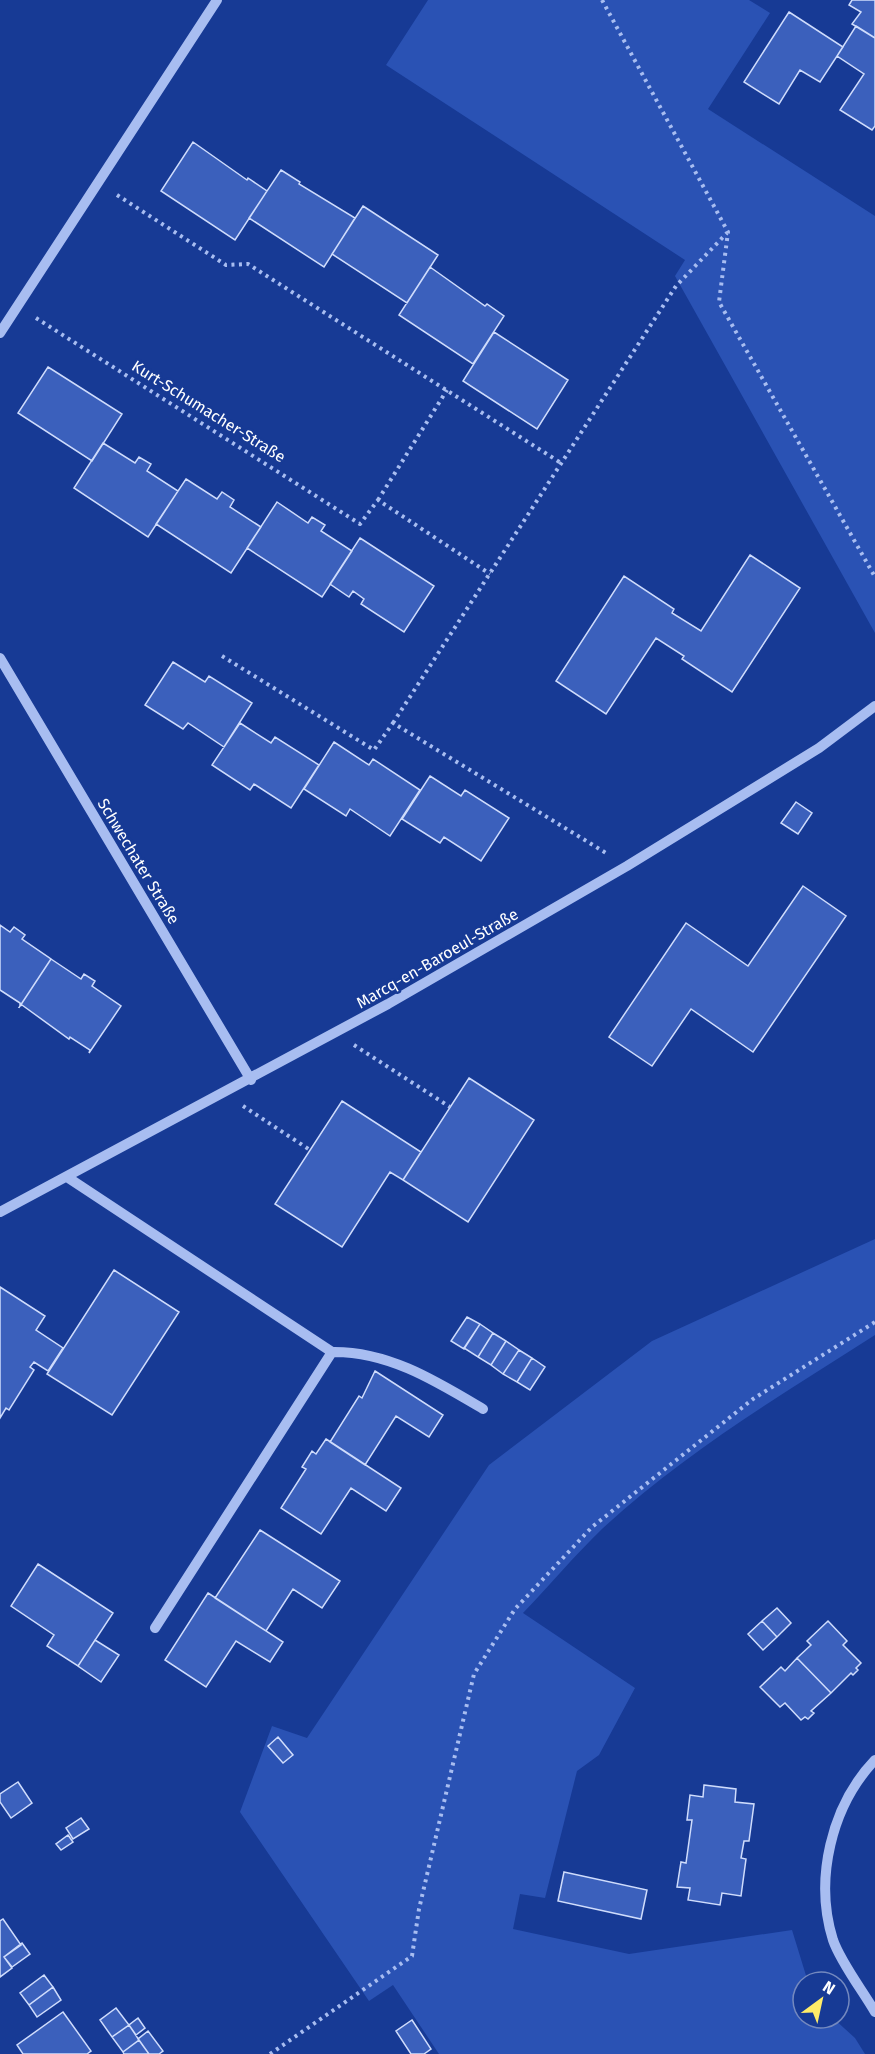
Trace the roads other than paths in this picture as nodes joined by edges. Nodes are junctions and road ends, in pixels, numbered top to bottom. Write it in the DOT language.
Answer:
graph roads {
  1 [pos="218,0"];
  2 [pos="0,333"];
  3 [pos="0,658"];
  4 [pos="875,706"];
  5 [pos="251,1080"];
  6 [pos="67,1177"];
  7 [pos="0,1212"];
  8 [pos="332,1352"];
  9 [pos="483,1409"];
  10 [pos="155,1628"];
  11 [pos="875,1760"];
  12 [pos="875,2012"];
  1 -- 2 [label="street"];
  3 -- 5 [label="street, Schwechater Straße"];
  4 -- 5 [label="street, Marcq-en-Baroeul-Straße"];
  5 -- 6 [label="street, Marcq-en-Baroeul-Straße"];
  6 -- 7 [label="street, Marcq-en-Baroeul-Straße"];
  6 -- 8 [label="street"];
  8 -- 9 [label="street"];
  8 -- 10 [label="street"];
  11 -- 12 [label="street"];
}
